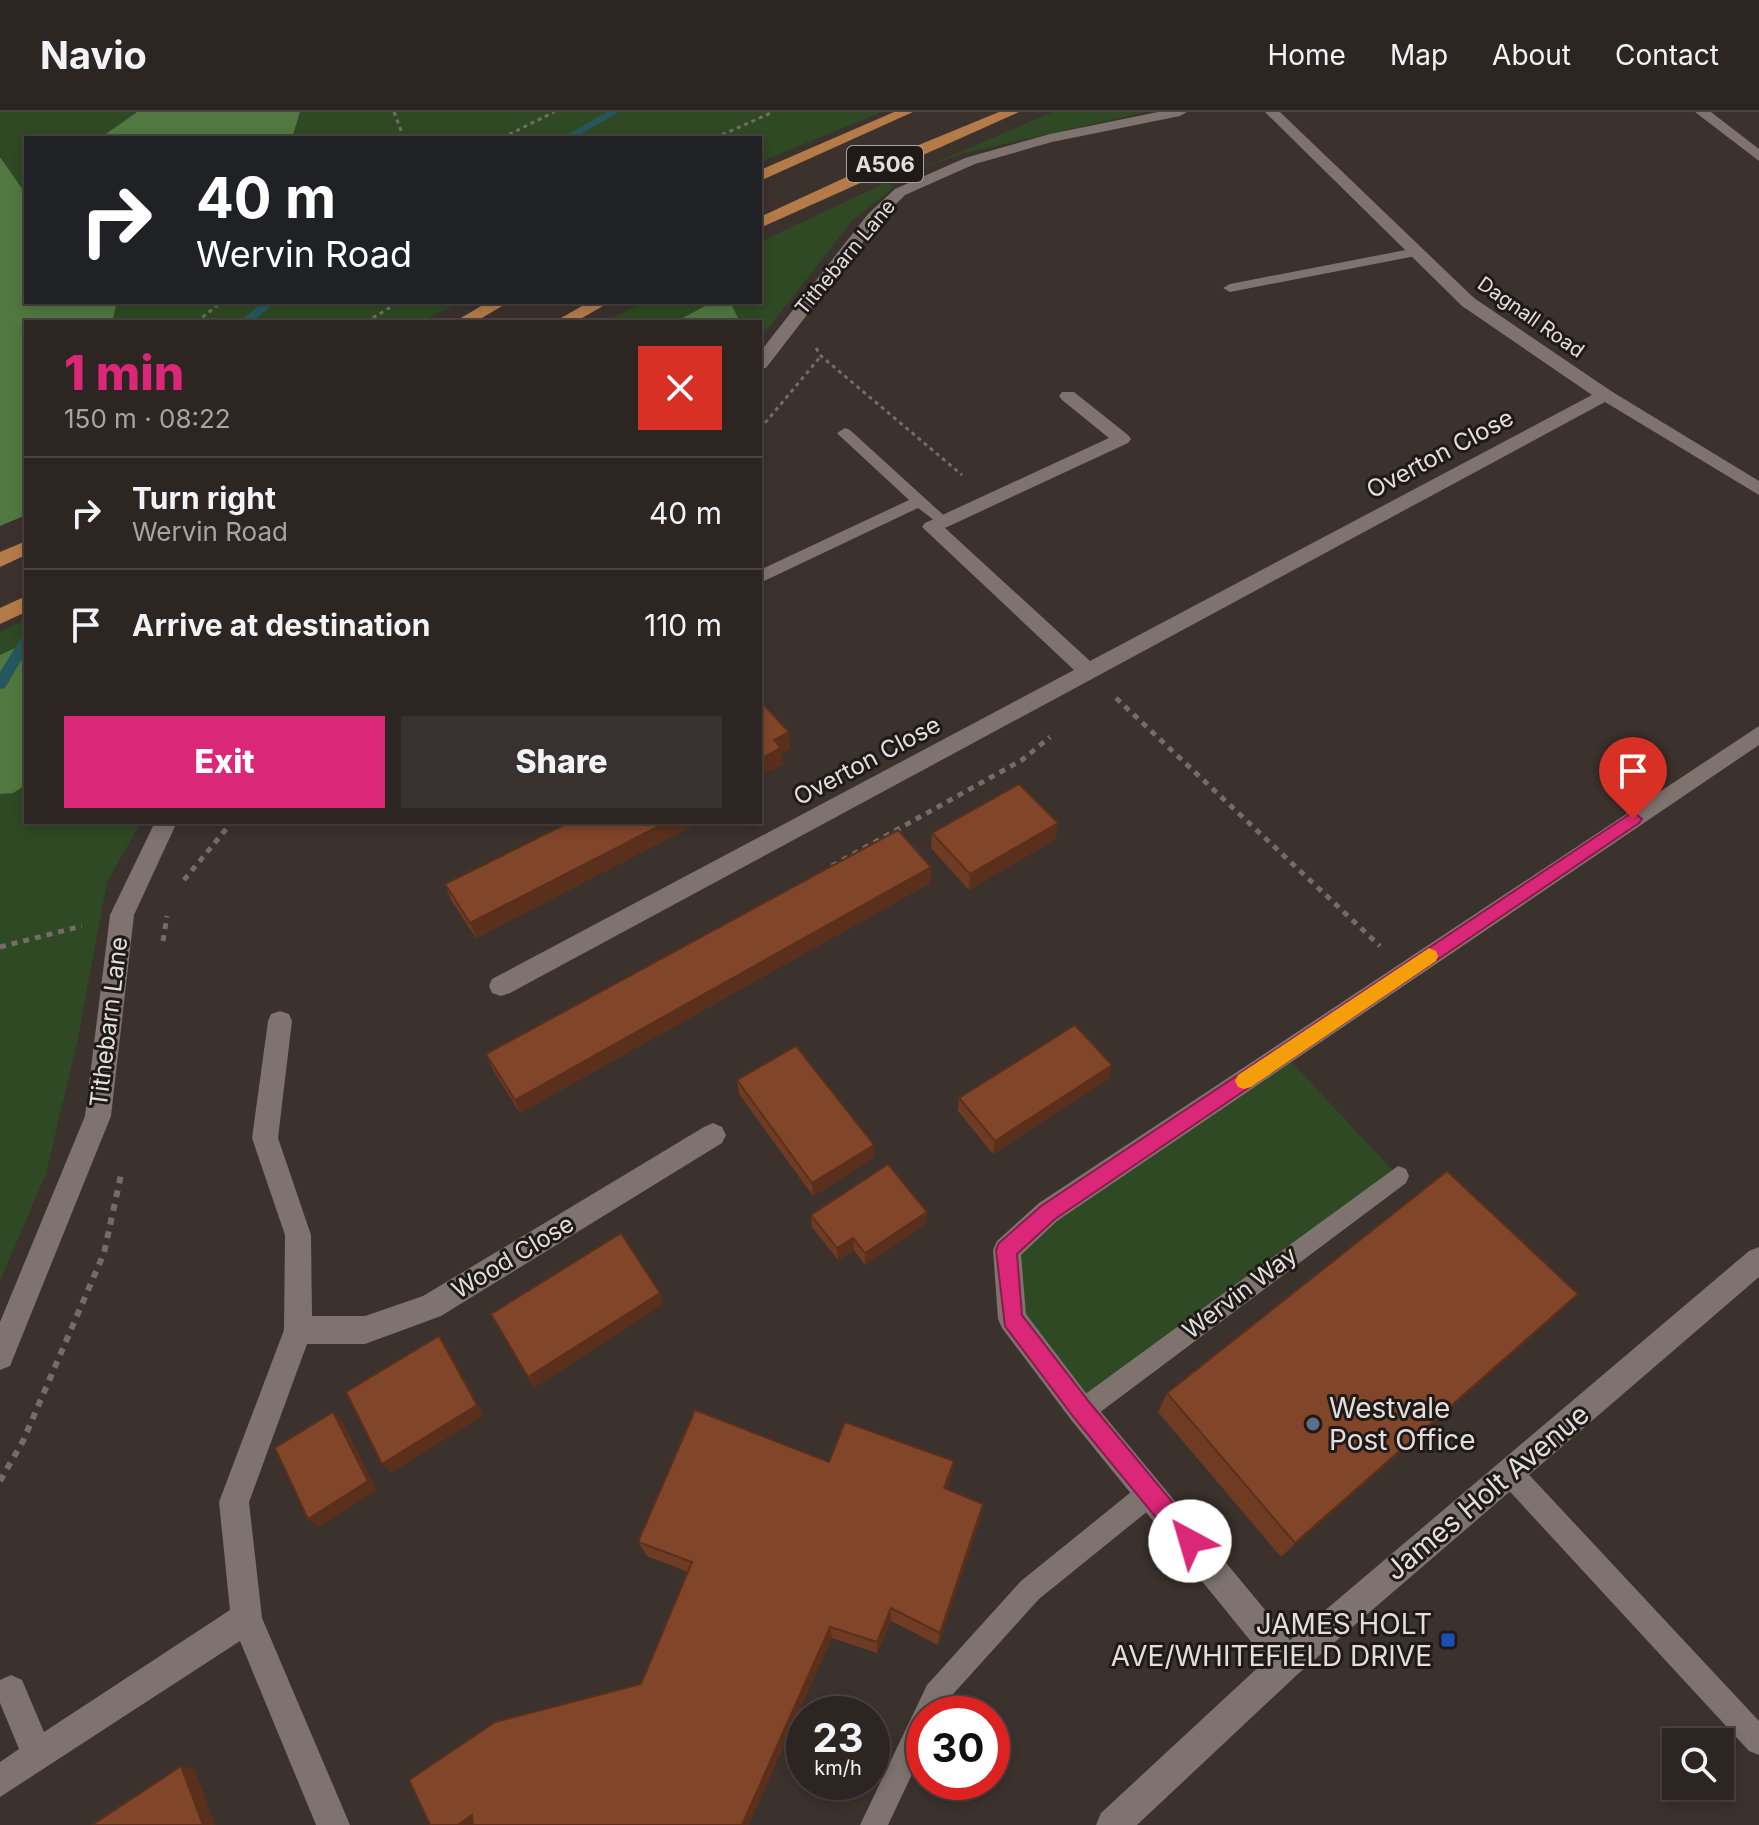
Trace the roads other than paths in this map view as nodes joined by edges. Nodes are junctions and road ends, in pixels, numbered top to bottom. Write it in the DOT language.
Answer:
graph roads {
  1 [pos="906,112"];
  2 [pos="1012,112"];
  3 [pos="1180,112"];
  4 [pos="1272,112"];
  5 [pos="1702,112"];
  6 [pos="1759,156"];
  7 [pos="762,175"];
  8 [pos="762,222"];
  9 [pos="1416,252"];
  10 [pos="1230,288"];
  11 [pos="497,304"];
  12 [pos="598,304"];
  13 [pos="466,320"];
  14 [pos="566,320"];
  15 [pos="762,361"];
  16 [pos="1605,395"];
  17 [pos="1068,396"];
  18 [pos="845,433"];
  19 [pos="1759,489"];
  20 [pos="919,501"];
  21 [pos="943,522"];
  22 [pos="24,548"];
  23 [pos="0,560"];
  24 [pos="762,576"];
  25 [pos="24,604"];
  26 [pos="0,617"];
  27 [pos="1088,671"];
  28 [pos="1759,734"];
  29 [pos="165,824"];
  30 [pos="501,986"];
  31 [pos="280,1021"];
  32 [pos="713,1135"];
  33 [pos="1398,1176"];
  34 [pos="1759,1260"];
  35 [pos="298,1330"];
  36 [pos="0,1356"];
  37 [pos="1082,1411"];
  38 [pos="1510,1473"];
  39 [pos="1150,1493"];
  40 [pos="246,1618"];
  41 [pos="1288,1662"];
  42 [pos="11,1691"];
  43 [pos="935,1696"];
  44 [pos="1759,1741"];
  45 [pos="38,1756"];
  46 [pos="906,1757"];
  47 [pos="0,1781"];
  48 [pos="333,1825"];
  49 [pos="874,1825"];
  50 [pos="1113,1825"];
  1 -- 7 [label="main road, A506"];
  2 -- 8 [label="main road, A506"];
  3 -- 15 [label="street, Tithebarn Lane"];
  4 -- 9 [label="street, Dagnall Road"];
  5 -- 6 [label="street"];
  9 -- 10 [label="lane"];
  9 -- 16 [label="street, Dagnall Road"];
  11 -- 13 [label="main road"];
  12 -- 14 [label="main road"];
  16 -- 19 [label="street, Dagnall Road"];
  16 -- 27 [label="street, Overton Close"];
  17 -- 21 [label="street"];
  18 -- 20 [label="lane"];
  20 -- 21 [label="lane"];
  20 -- 24 [label="lane"];
  21 -- 27 [label="street"];
  22 -- 23 [label="main road"];
  25 -- 26 [label="main road"];
  27 -- 30 [label="street, Overton Close"];
  28 -- 37 [label="street"];
  29 -- 36 [label="street, Tithebarn Lane"];
  31 -- 35 [label="street"];
  32 -- 35 [label="street, Wood Close"];
  33 -- 37 [label="lane, Wervin Way"];
  34 -- 38 [label="street, James Holt Avenue"];
  35 -- 40 [label="street"];
  37 -- 39 [label="street"];
  38 -- 41 [label="street, James Holt Avenue"];
  38 -- 44 [label="lane"];
  39 -- 41 [label="street"];
  39 -- 43 [label="lane"];
  40 -- 45 [label="street"];
  40 -- 48 [label="street"];
  41 -- 50 [label="street, James Holt Avenue"];
  42 -- 45 [label="street"];
  45 -- 47 [label="street"];
  46 -- 49 [label="lane"];
}
